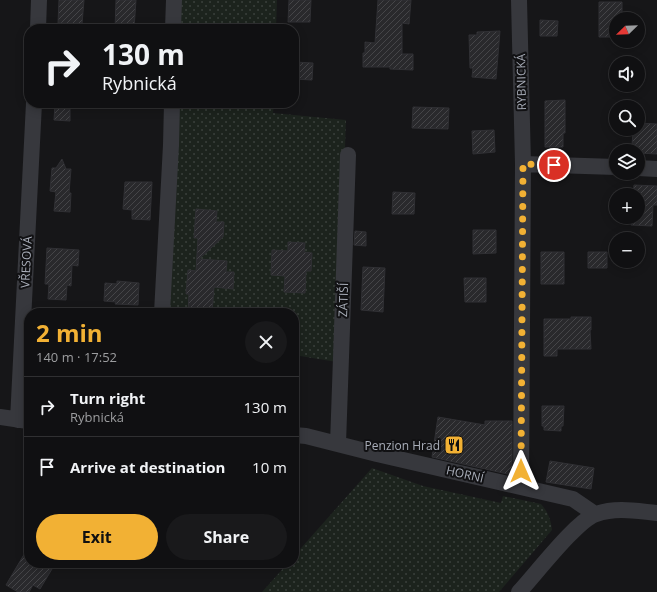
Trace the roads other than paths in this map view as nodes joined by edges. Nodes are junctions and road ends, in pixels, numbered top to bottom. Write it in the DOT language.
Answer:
graph roads {
  1 [pos="39,0"];
  2 [pos="174,0"];
  3 [pos="518,0"];
  4 [pos="38,24"];
  5 [pos="173,24"];
  6 [pos="34,108"];
  7 [pos="172,108"];
  8 [pos="348,155"];
  9 [pos="523,164"];
  10 [pos="609,168"];
  11 [pos="645,168"];
  12 [pos="657,169"];
  13 [pos="28,308"];
  14 [pos="162,308"];
  15 [pos="0,417"];
  16 [pos="24,420"];
  17 [pos="299,435"];
  18 [pos="338,444"];
  19 [pos="520,486"];
  20 [pos="657,513"];
  21 [pos="595,514"];
  22 [pos="519,592"];
  1 -- 4 [label="street"];
  2 -- 5 [label="street"];
  3 -- 9 [label="street, RYBNICKÁ"];
  6 -- 13 [label="street, VŘESOVÁ"];
  7 -- 14 [label="street"];
  8 -- 18 [label="street, ZÁTIŠÍ"];
  9 -- 10 [label="street"];
  9 -- 19 [label="street, RYBNICKÁ"];
  11 -- 12 [label="street"];
  15 -- 16 [label="street"];
  17 -- 18 [label="street, HORNÍ"];
  18 -- 19 [label="street, HORNÍ"];
  19 -- 21 [label="street, HORNÍ"];
  20 -- 21 [label="street"];
  21 -- 22 [label="street"];
}
